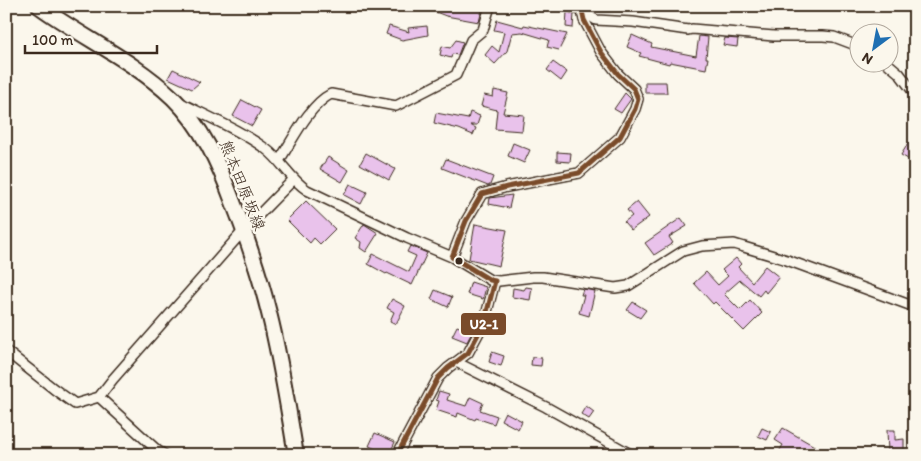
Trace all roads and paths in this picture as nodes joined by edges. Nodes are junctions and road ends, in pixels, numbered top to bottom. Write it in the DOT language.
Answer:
graph roads {
  1 [pos="39,6"];
  2 [pos="490,6"];
  3 [pos="570,6"];
  4 [pos="582,11"];
  5 [pos="848,42"];
  6 [pos="898,72"];
  7 [pos="915,94"];
  8 [pos="175,100"];
  9 [pos="279,161"];
  10 [pos="294,179"];
  11 [pos="244,230"];
  12 [pos="452,257"];
  13 [pos="495,281"];
  14 [pos="915,307"];
  15 [pos="6,351"];
  16 [pos="456,362"];
  17 [pos="99,398"];
  18 [pos="165,455"];
  19 [pos="296,455"];
  20 [pos="397,455"];
  21 [pos="632,455"];
  1 -- 8 [label="main road, 熊本田原坂線"];
  2 -- 9 [label="street"];
  3 -- 4 [label="street"];
  4 -- 5 [label="street"];
  4 -- 12 [label="street"];
  6 -- 7 [label="street"];
  8 -- 9 [label="street"];
  8 -- 11 [label="main road, 熊本田原坂線"];
  9 -- 10 [label="street"];
  10 -- 11 [label="street"];
  10 -- 12 [label="street"];
  11 -- 17 [label="street"];
  11 -- 19 [label="main road, 熊本田原坂線"];
  12 -- 13 [label="street"];
  13 -- 14 [label="street"];
  13 -- 16 [label="street"];
  15 -- 17 [label="street"];
  16 -- 20 [label="street"];
  16 -- 21 [label="street"];
  17 -- 18 [label="street"];
}
